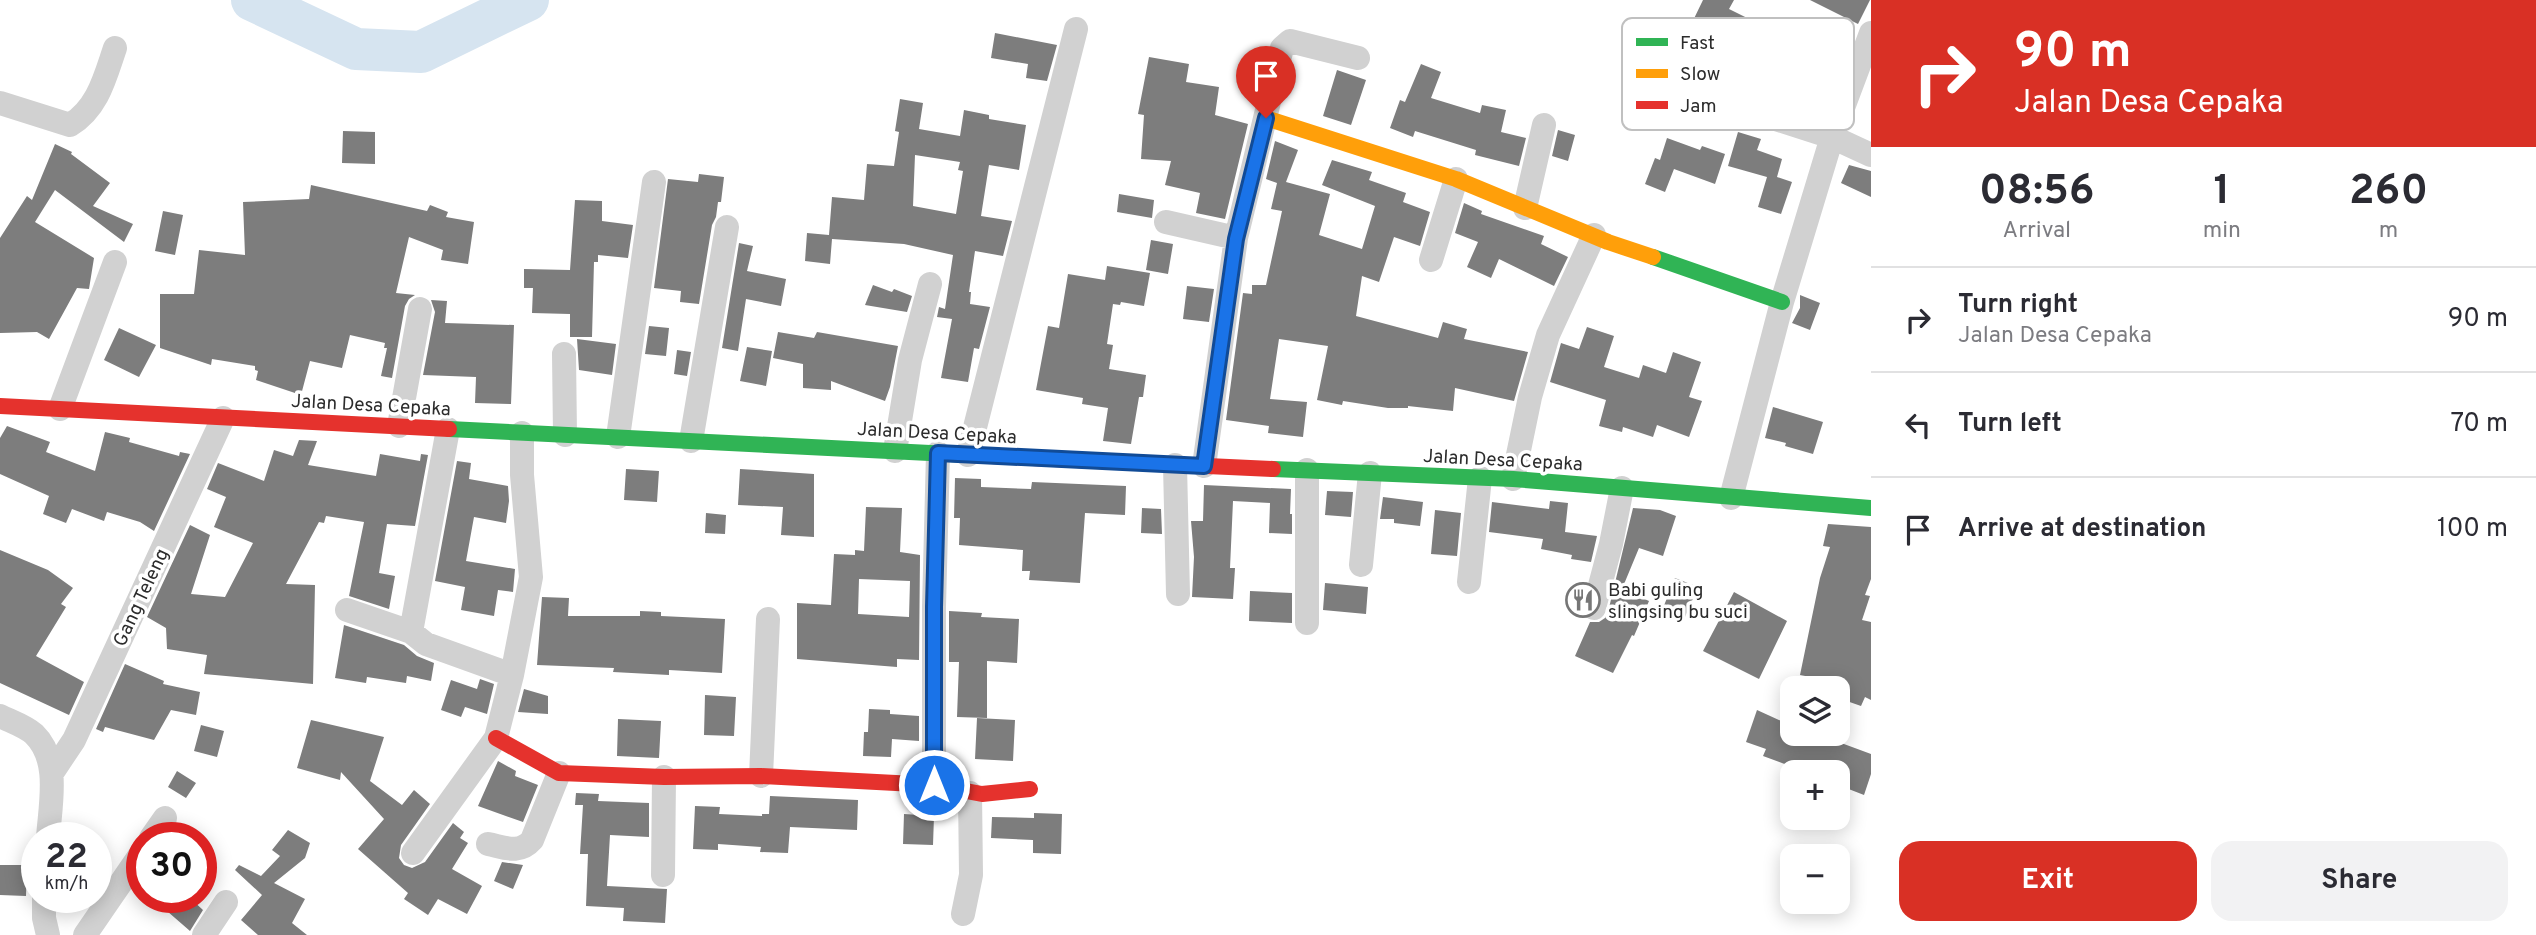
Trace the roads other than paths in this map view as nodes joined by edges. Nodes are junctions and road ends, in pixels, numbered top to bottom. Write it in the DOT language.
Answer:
graph roads {
  1 [pos="1076,29"];
  2 [pos="1871,33"];
  3 [pos="115,48"];
  4 [pos="1358,58"];
  5 [pos="1854,78"];
  6 [pos="0,103"];
  7 [pos="1266,118"];
  8 [pos="1544,125"];
  9 [pos="1810,130"];
  10 [pos="1835,130"];
  11 [pos="1832,137"];
  12 [pos="1871,155"];
  13 [pos="1456,179"];
  14 [pos="654,182"];
  15 [pos="1525,208"];
  16 [pos="1166,222"];
  17 [pos="727,227"];
  18 [pos="1594,235"];
  19 [pos="1236,239"];
  20 [pos="1431,260"];
  21 [pos="115,262"];
  22 [pos="930,284"];
  23 [pos="1782,302"];
  24 [pos="420,309"];
  25 [pos="564,354"];
  26 [pos="0,406"];
  27 [pos="60,409"];
  28 [pos="223,418"];
  29 [pos="399,426"];
  30 [pos="448,429"];
  31 [pos="522,433"];
  32 [pos="565,435"];
  33 [pos="618,437"];
  34 [pos="691,441"];
  35 [pos="895,451"];
  36 [pos="938,453"];
  37 [pos="968,455"];
  38 [pos="1175,465"];
  39 [pos="1204,466"];
  40 [pos="1307,470"];
  41 [pos="1370,473"];
  42 [pos="1480,478"];
  43 [pos="1513,479"];
  44 [pos="1622,488"];
  45 [pos="1731,498"];
  46 [pos="1871,508"];
  47 [pos="1361,565"];
  48 [pos="1469,582"];
  49 [pos="1178,594"];
  50 [pos="1594,608"];
  51 [pos="347,610"];
  52 [pos="768,619"];
  53 [pos="1307,623"];
  54 [pos="411,632"];
  55 [pos="512,676"];
  56 [pos="0,716"];
  57 [pos="496,738"];
  58 [pos="52,773"];
  59 [pos="559,773"];
  60 [pos="761,776"];
  61 [pos="664,777"];
  62 [pos="934,785"];
  63 [pos="1030,789"];
  64 [pos="970,793"];
  65 [pos="49,822"];
  66 [pos="488,844"];
  67 [pos="413,853"];
  68 [pos="126,875"];
  69 [pos="663,875"];
  70 [pos="226,902"];
  71 [pos="44,913"];
  72 [pos="964,914"];
  73 [pos="48,935"];
  74 [pos="85,935"];
  75 [pos="204,935"];
  1 -- 37 [label="street"];
  2 -- 5 [label="street"];
  3 -- 6 [label="street"];
  4 -- 7 [label="street"];
  7 -- 13 [label="street"];
  7 -- 19 [label="street"];
  8 -- 15 [label="street"];
  9 -- 11 [label="street"];
  10 -- 11 [label="street"];
  11 -- 12 [label="street"];
  11 -- 23 [label="street"];
  13 -- 15 [label="street"];
  13 -- 20 [label="street"];
  14 -- 33 [label="street"];
  15 -- 18 [label="street"];
  16 -- 19 [label="street"];
  17 -- 34 [label="street"];
  18 -- 23 [label="street"];
  18 -- 43 [label="street"];
  19 -- 39 [label="street"];
  21 -- 27 [label="street"];
  22 -- 35 [label="street"];
  23 -- 45 [label="street"];
  24 -- 29 [label="street"];
  25 -- 32 [label="street"];
  26 -- 27 [label="street, Jalan Desa Cepaka"];
  27 -- 28 [label="street, Jalan Desa Cepaka"];
  28 -- 29 [label="street, Jalan Desa Cepaka"];
  28 -- 58 [label="street, Gang Teleng"];
  29 -- 30 [label="street, Jalan Desa Cepaka"];
  30 -- 31 [label="street, Jalan Desa Cepaka"];
  30 -- 54 [label="street"];
  31 -- 32 [label="street, Jalan Desa Cepaka"];
  31 -- 55 [label="street"];
  32 -- 33 [label="street, Jalan Desa Cepaka"];
  33 -- 34 [label="street, Jalan Desa Cepaka"];
  34 -- 35 [label="street, Jalan Desa Cepaka"];
  35 -- 36 [label="street, Jalan Desa Cepaka"];
  36 -- 37 [label="street, Jalan Desa Cepaka"];
  36 -- 62 [label="street"];
  37 -- 38 [label="street, Jalan Desa Cepaka"];
  38 -- 39 [label="street, Jalan Desa Cepaka"];
  38 -- 49 [label="street"];
  39 -- 40 [label="street, Jalan Desa Cepaka"];
  40 -- 41 [label="street, Jalan Desa Cepaka"];
  40 -- 53 [label="street"];
  41 -- 42 [label="street, Jalan Desa Cepaka"];
  41 -- 47 [label="street"];
  42 -- 43 [label="street, Jalan Desa Cepaka"];
  42 -- 48 [label="street"];
  43 -- 44 [label="street, Jalan Desa Cepaka"];
  44 -- 45 [label="street, Jalan Desa Cepaka"];
  44 -- 50 [label="street"];
  45 -- 46 [label="street, Jalan Desa Cepaka"];
  51 -- 54 [label="street"];
  52 -- 60 [label="street"];
  54 -- 55 [label="street"];
  55 -- 57 [label="street"];
  56 -- 58 [label="street"];
  57 -- 59 [label="street"];
  57 -- 67 [label="street"];
  58 -- 65 [label="street"];
  59 -- 61 [label="street"];
  59 -- 66 [label="street"];
  60 -- 61 [label="street"];
  60 -- 62 [label="street"];
  61 -- 69 [label="street"];
  62 -- 64 [label="street"];
  63 -- 64 [label="street"];
  64 -- 72 [label="street"];
  68 -- 74 [label="street"];
  70 -- 75 [label="street"];
  71 -- 73 [label="street"];
}
